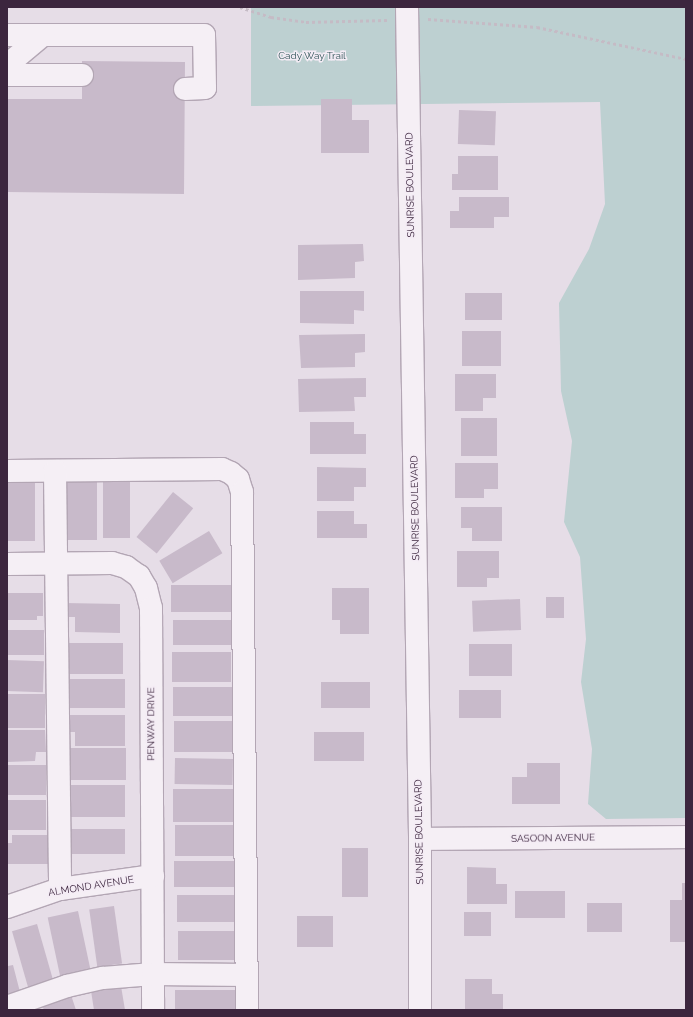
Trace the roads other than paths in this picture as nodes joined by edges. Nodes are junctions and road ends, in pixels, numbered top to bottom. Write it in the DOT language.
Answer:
graph roads {
  1 [pos="407,13"];
  2 [pos="7,35"];
  3 [pos="43,35"];
  4 [pos="7,65"];
  5 [pos="82,75"];
  6 [pos="7,76"];
  7 [pos="185,89"];
  8 [pos="7,471"];
  9 [pos="55,471"];
  10 [pos="7,564"];
  11 [pos="56,564"];
  12 [pos="686,837"];
  13 [pos="420,839"];
  14 [pos="152,876"];
  15 [pos="60,889"];
  16 [pos="7,906"];
  17 [pos="153,974"];
  18 [pos="247,975"];
  19 [pos="7,1007"];
  20 [pos="153,1010"];
  21 [pos="247,1010"];
  22 [pos="420,1010"];
  1 -- 13 [label="street, SUNRISE BOULEVARD"];
  2 -- 3 [label="street"];
  3 -- 4 [label="street"];
  3 -- 7 [label="street"];
  5 -- 6 [label="street"];
  8 -- 9 [label="street"];
  9 -- 11 [label="street"];
  9 -- 18 [label="street"];
  10 -- 11 [label="street, PENWAY DRIVE"];
  11 -- 14 [label="street, PENWAY DRIVE"];
  11 -- 15 [label="street"];
  12 -- 13 [label="street, SASOON AVENUE"];
  13 -- 22 [label="street, SUNRISE BOULEVARD"];
  14 -- 15 [label="street, ALMOND AVENUE"];
  14 -- 17 [label="street, PENWAY DRIVE"];
  15 -- 16 [label="street, ALMOND AVENUE"];
  17 -- 18 [label="street"];
  17 -- 19 [label="street"];
  17 -- 20 [label="street, PENWAY DRIVE"];
  18 -- 21 [label="street"];
}
